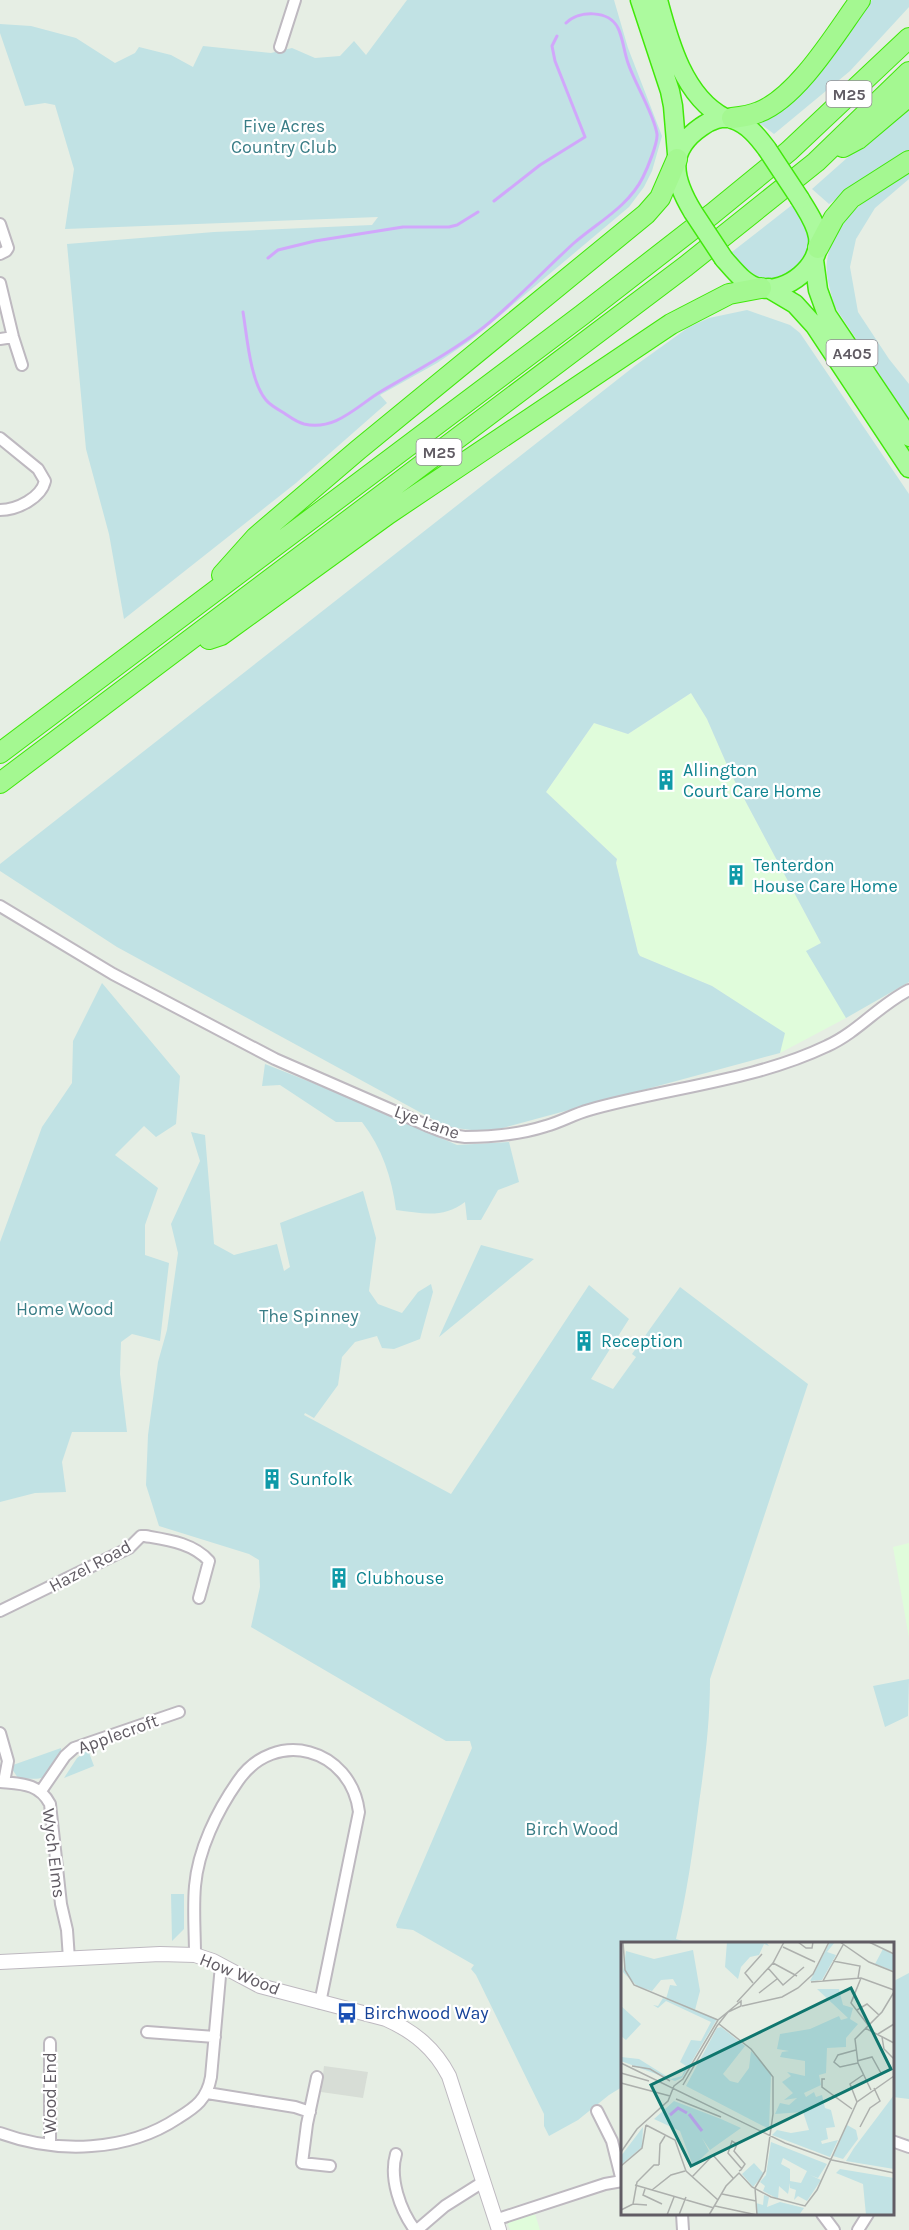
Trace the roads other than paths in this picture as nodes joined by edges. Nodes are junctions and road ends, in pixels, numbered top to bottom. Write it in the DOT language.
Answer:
graph roads {
  1 [pos="295,0"];
  2 [pos="640,0"];
  3 [pos="658,0"];
  4 [pos="860,0"];
  5 [pos="909,38"];
  6 [pos="280,47"];
  7 [pos="909,72"];
  8 [pos="909,96"];
  9 [pos="729,118"];
  10 [pos="677,156"];
  11 [pos="909,161"];
  12 [pos="816,162"];
  13 [pos="0,224"];
  14 [pos="0,254"];
  15 [pos="816,254"];
  16 [pos="0,283"];
  17 [pos="765,288"];
  18 [pos="13,337"];
  19 [pos="0,339"];
  20 [pos="22,365"];
  21 [pos="909,437"];
  22 [pos="0,438"];
  23 [pos="909,468"];
  24 [pos="0,510"];
  25 [pos="195,604"];
  26 [pos="179,650"];
  27 [pos="0,753"];
  28 [pos="0,783"];
  29 [pos="0,906"];
  30 [pos="909,990"];
  31 [pos="199,1598"];
  32 [pos="0,1611"];
  33 [pos="179,1712"];
  34 [pos="0,1733"];
  35 [pos="2,1782"];
  36 [pos="41,1791"];
  37 [pos="195,1955"];
  38 [pos="69,1959"];
  39 [pos="0,1962"];
  40 [pos="222,1965"];
  41 [pos="320,2003"];
  42 [pos="147,2032"];
  43 [pos="215,2037"];
  44 [pos="50,2043"];
  45 [pos="317,2077"];
  46 [pos="207,2093"];
  47 [pos="597,2111"];
  48 [pos="310,2112"];
  49 [pos="0,2133"];
  50 [pos="50,2144"];
  51 [pos="894,2145"];
  52 [pos="909,2147"];
  53 [pos="396,2154"];
  54 [pos="330,2166"];
  55 [pos="621,2177"];
  56 [pos="621,2181"];
  57 [pos="484,2186"];
  58 [pos="682,2215"];
  59 [pos="823,2215"];
  60 [pos="867,2215"];
  61 [pos="497,2225"];
  62 [pos="416,2230"];
  63 [pos="683,2230"];
  64 [pos="834,2230"];
  65 [pos="858,2230"];
  1 -- 6 [label="street"];
  2 -- 10 [label="highway"];
  3 -- 9 [label="highway"];
  4 -- 9 [label="highway, M25"];
  5 -- 25 [label="highway, M25"];
  7 -- 12 [label="highway, M25"];
  8 -- 12 [label="highway"];
  9 -- 10 [label="highway"];
  9 -- 15 [label="highway, bridge"];
  10 -- 17 [label="highway, bridge"];
  10 -- 25 [label="highway, M25"];
  11 -- 15 [label="highway"];
  12 -- 26 [label="highway, M25"];
  13 -- 14 [label="street"];
  15 -- 17 [label="highway"];
  15 -- 21 [label="highway, A405"];
  16 -- 18 [label="street"];
  17 -- 23 [label="highway, A405"];
  17 -- 26 [label="highway, M25"];
  18 -- 19 [label="street"];
  18 -- 20 [label="street"];
  22 -- 24 [label="street"];
  25 -- 27 [label="highway, M25"];
  26 -- 28 [label="highway, M25"];
  29 -- 30 [label="street, Lye Lane"];
  31 -- 32 [label="street, Hazel Road"];
  33 -- 36 [label="street, Applecroft"];
  34 -- 35 [label="street"];
  35 -- 36 [label="street, Wych Elms"];
  36 -- 38 [label="street, Wych Elms"];
  37 -- 38 [label="street, How Wood"];
  37 -- 40 [label="street, How Wood"];
  37 -- 41 [label="street"];
  38 -- 39 [label="street, How Wood"];
  40 -- 41 [label="street, How Wood"];
  40 -- 43 [label="street"];
  41 -- 57 [label="street, How Wood"];
  42 -- 43 [label="street"];
  43 -- 46 [label="street"];
  44 -- 50 [label="street, Wood End"];
  45 -- 48 [label="street"];
  46 -- 48 [label="street"];
  46 -- 50 [label="street"];
  47 -- 55 [label="street"];
  48 -- 54 [label="street"];
  49 -- 50 [label="street"];
  51 -- 52 [label="street"];
  53 -- 62 [label="street"];
  56 -- 61 [label="street"];
  57 -- 61 [label="street, How Wood"];
  57 -- 62 [label="street"];
  58 -- 63 [label="street"];
  59 -- 64 [label="street"];
  60 -- 65 [label="street"];
}
